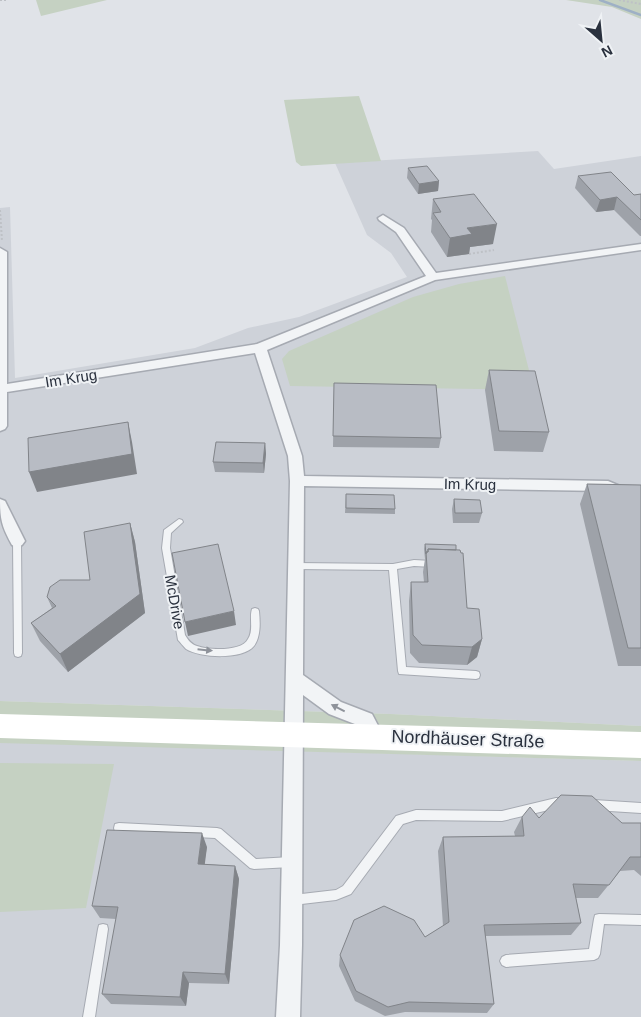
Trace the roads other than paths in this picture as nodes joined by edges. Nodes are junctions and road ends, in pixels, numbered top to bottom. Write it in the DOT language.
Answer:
graph roads {
  1 [pos="383,218"];
  2 [pos="641,247"];
  3 [pos="1,251"];
  4 [pos="0,277"];
  5 [pos="433,277"];
  6 [pos="260,348"];
  7 [pos="1,393"];
  8 [pos="0,426"];
  9 [pos="297,482"];
  10 [pos="641,498"];
  11 [pos="0,505"];
  12 [pos="179,522"];
  13 [pos="17,541"];
  14 [pos="441,564"];
  15 [pos="296,566"];
  16 [pos="393,567"];
  17 [pos="255,611"];
  18 [pos="18,653"];
  19 [pos="476,675"];
  20 [pos="295,679"];
  21 [pos="0,726"];
  22 [pos="294,735"];
  23 [pos="374,736"];
  24 [pos="641,745"];
  25 [pos="641,808"];
  26 [pos="120,828"];
  27 [pos="291,862"];
  28 [pos="291,900"];
  29 [pos="641,920"];
  30 [pos="103,929"];
  31 [pos="506,961"];
  32 [pos="90,1017"];
  33 [pos="288,1017"];
  1 -- 5 [label="street"];
  2 -- 5 [label="street, Im Krug"];
  3 -- 4 [label="street"];
  4 -- 7 [label="street"];
  5 -- 6 [label="street, Im Krug"];
  6 -- 7 [label="street, Im Krug"];
  6 -- 9 [label="street"];
  7 -- 8 [label="street"];
  9 -- 10 [label="street, Im Krug"];
  9 -- 15 [label="street"];
  11 -- 13 [label="street"];
  12 -- 17 [label="lane, McDrive, one-way"];
  13 -- 18 [label="lane"];
  14 -- 16 [label="lane"];
  15 -- 16 [label="lane"];
  15 -- 20 [label="street"];
  16 -- 19 [label="lane"];
  20 -- 22 [label="street"];
  23 -- 20 [label="street, one-way"];
  21 -- 22 [label="main road, Nordhäuser Straße"];
  22 -- 23 [label="main road, Nordhäuser Straße"];
  22 -- 27 [label="street"];
  23 -- 24 [label="main road, Nordhäuser Straße"];
  25 -- 28 [label="lane"];
  26 -- 27 [label="lane"];
  27 -- 28 [label="street"];
  28 -- 33 [label="street"];
  29 -- 31 [label="lane"];
  30 -- 32 [label="lane"];
}
